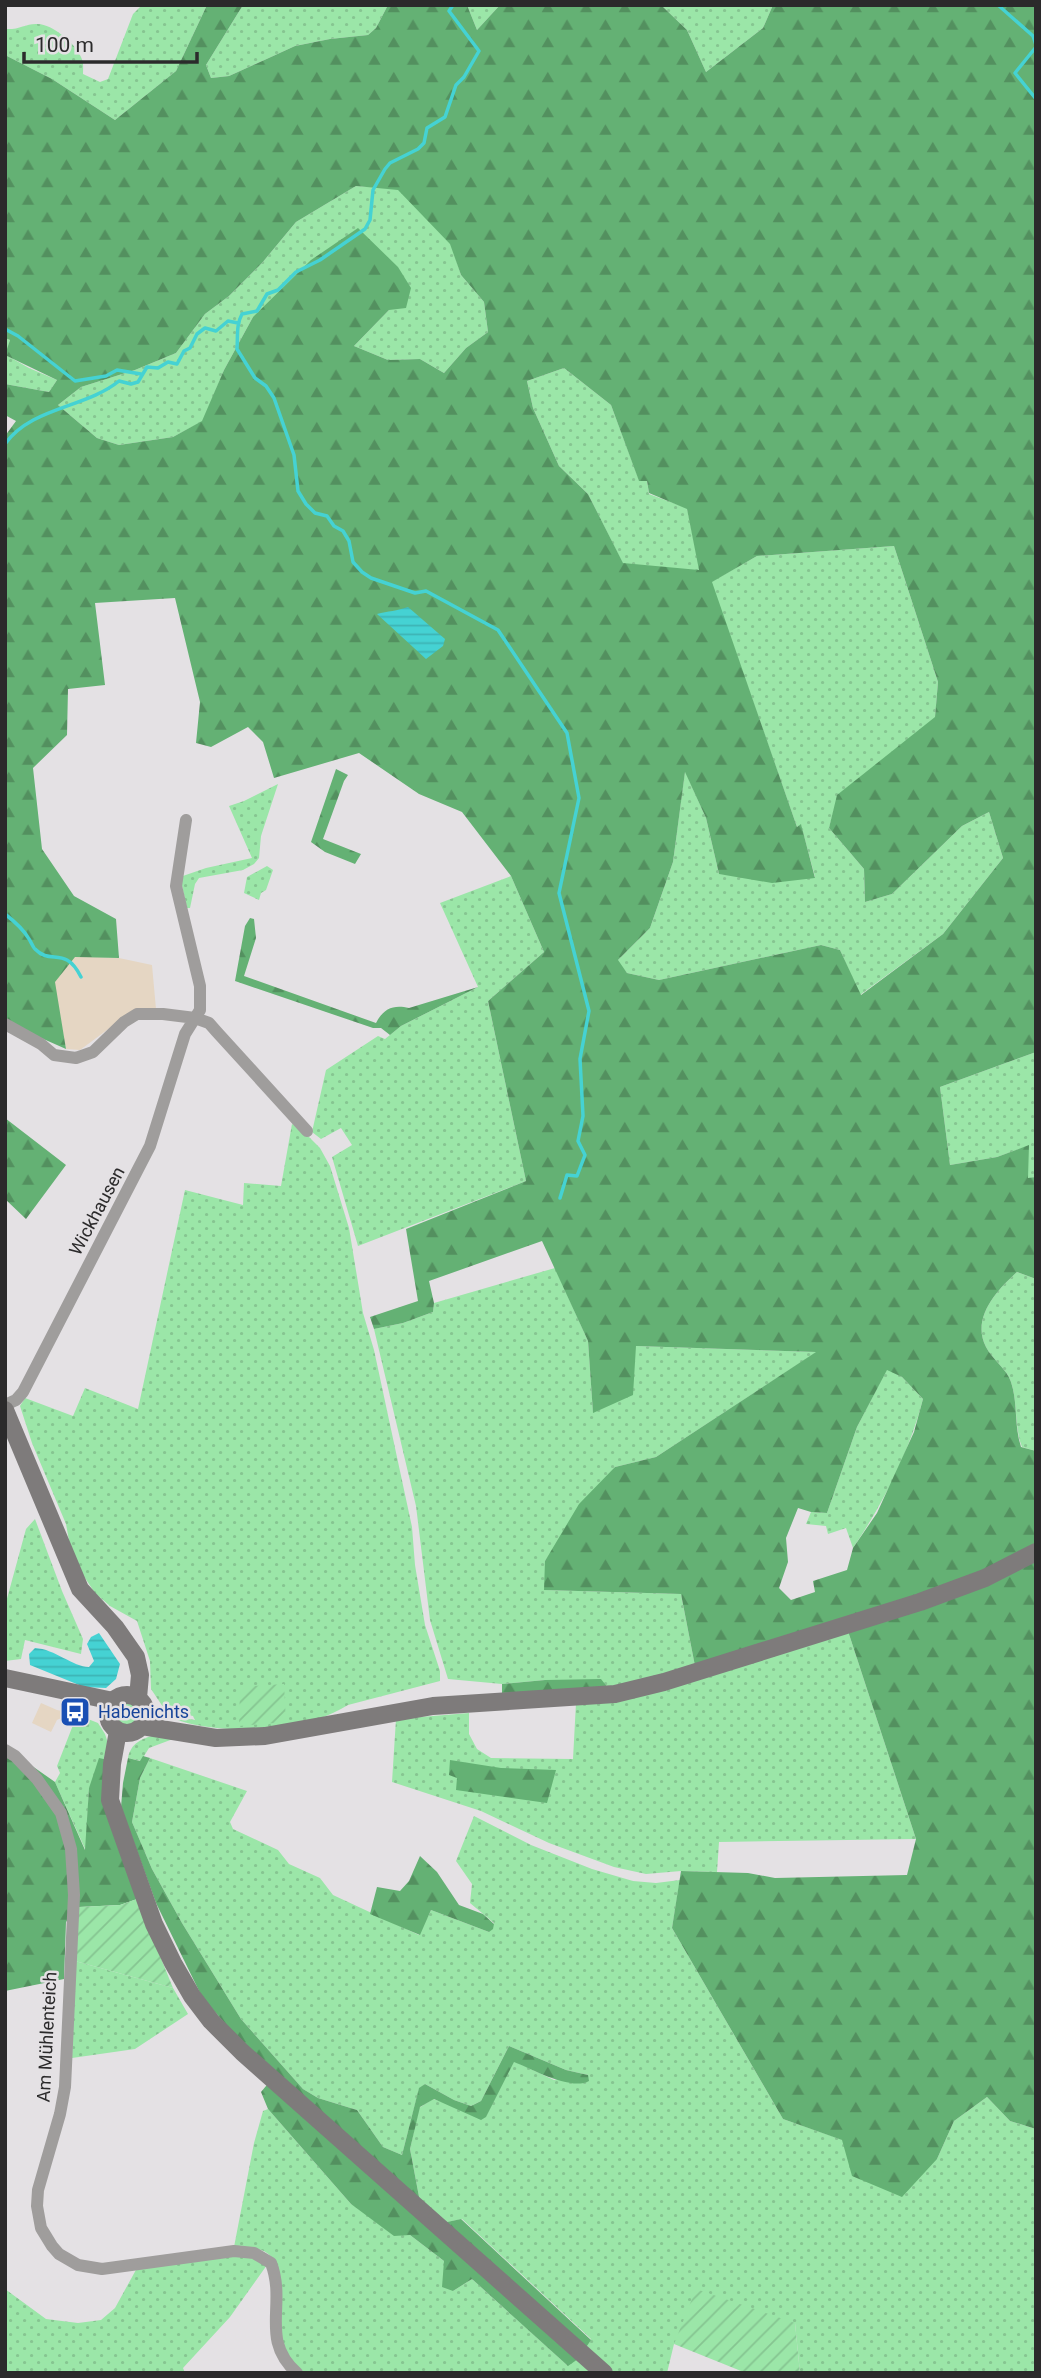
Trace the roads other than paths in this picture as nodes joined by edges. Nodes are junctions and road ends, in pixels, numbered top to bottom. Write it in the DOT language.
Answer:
graph roads {
  1 [pos="186,820"];
  2 [pos="195,1018"];
  3 [pos="5,1024"];
  4 [pos="307,1131"];
  5 [pos="5,1408"];
  6 [pos="1036,1552"];
  7 [pos="5,1678"];
  8 [pos="5,1687"];
  9 [pos="121,1702"];
  10 [pos="134,1726"];
  11 [pos="5,1750"];
  12 [pos="297,2373"];
  13 [pos="604,2373"];
  1 -- 2 [label="street, Wickhausen"];
  2 -- 3 [label="street"];
  2 -- 4 [label="street"];
  2 -- 5 [label="street, Wickhausen"];
  5 -- 9 [label="main road"];
  6 -- 10 [label="main road"];
  7 -- 9 [label="main road"];
  8 -- 9 [label="main road"];
  9 -- 10 [label="main road"];
  9 -- 10 [label="main road"];
  10 -- 13 [label="main road"];
  11 -- 12 [label="street, Am Mühlenteich"];
}
